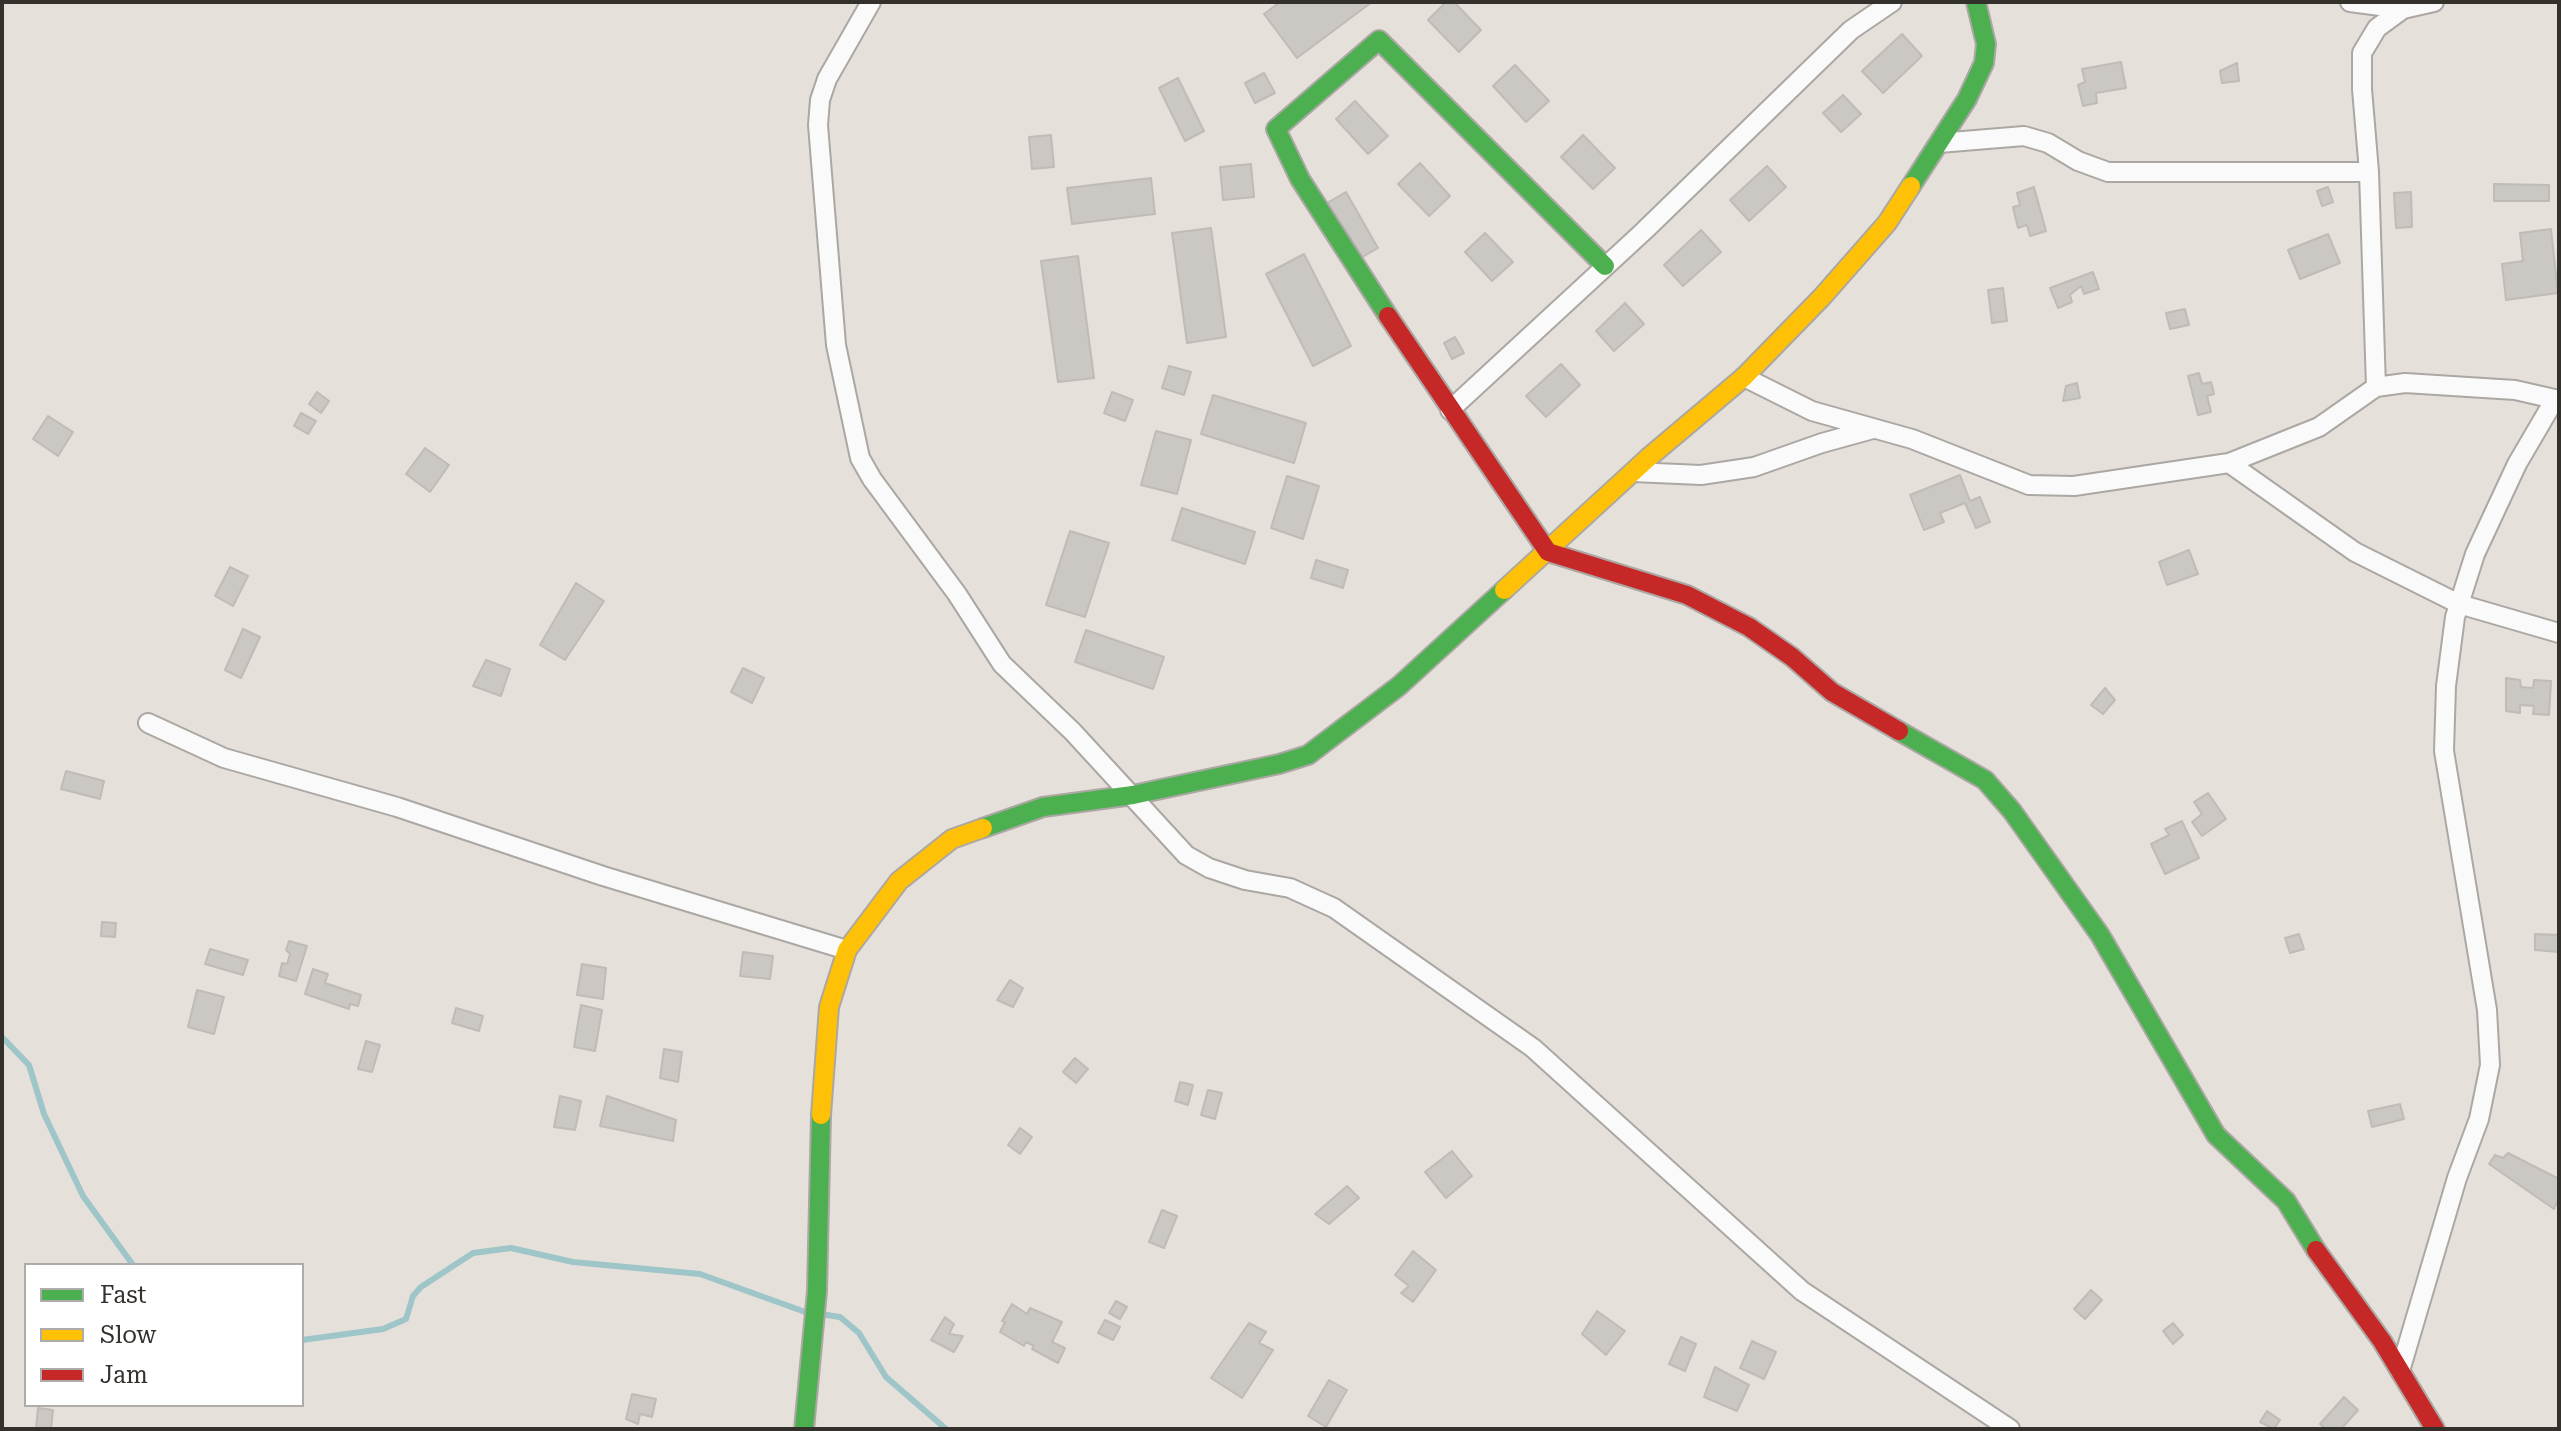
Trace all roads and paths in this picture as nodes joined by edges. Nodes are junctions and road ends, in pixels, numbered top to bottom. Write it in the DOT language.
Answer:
graph roads {
  1 [pos="871,2"];
  2 [pos="1892,2"];
  3 [pos="1976,2"];
  4 [pos="2350,2"];
  5 [pos="2434,2"];
  6 [pos="2403,9"];
  7 [pos="1939,143"];
  8 [pos="2369,172"];
  9 [pos="1605,266"];
  10 [pos="1744,377"];
  11 [pos="2376,387"];
  12 [pos="2557,400"];
  13 [pos="1450,410"];
  14 [pos="1876,429"];
  15 [pos="2229,463"];
  16 [pos="1633,472"];
  17 [pos="1548,552"];
  18 [pos="2459,604"];
  19 [pos="2559,633"];
  20 [pos="148,723"];
  21 [pos="1133,795"];
  22 [pos="847,950"];
  23 [pos="2400,1371"];
  24 [pos="804,1429"];
  25 [pos="2010,1429"];
  26 [pos="2435,1429"];
  1 -- 21 [label="street"];
  2 -- 9 [label="street"];
  3 -- 7 [label="street"];
  4 -- 6 [label="street"];
  5 -- 6 [label="street"];
  6 -- 8 [label="street"];
  7 -- 8 [label="street"];
  7 -- 10 [label="street"];
  8 -- 11 [label="street"];
  9 -- 13 [label="street"];
  9 -- 13 [label="street"];
  10 -- 14 [label="street"];
  10 -- 16 [label="street"];
  11 -- 12 [label="street"];
  11 -- 15 [label="street"];
  12 -- 18 [label="street"];
  13 -- 17 [label="street"];
  14 -- 15 [label="street"];
  14 -- 16 [label="street"];
  15 -- 18 [label="street"];
  16 -- 17 [label="street"];
  17 -- 21 [label="street"];
  17 -- 23 [label="street"];
  18 -- 19 [label="street"];
  18 -- 23 [label="street"];
  20 -- 22 [label="street"];
  21 -- 22 [label="street"];
  21 -- 25 [label="street"];
  22 -- 24 [label="street"];
  23 -- 26 [label="street"];
}
